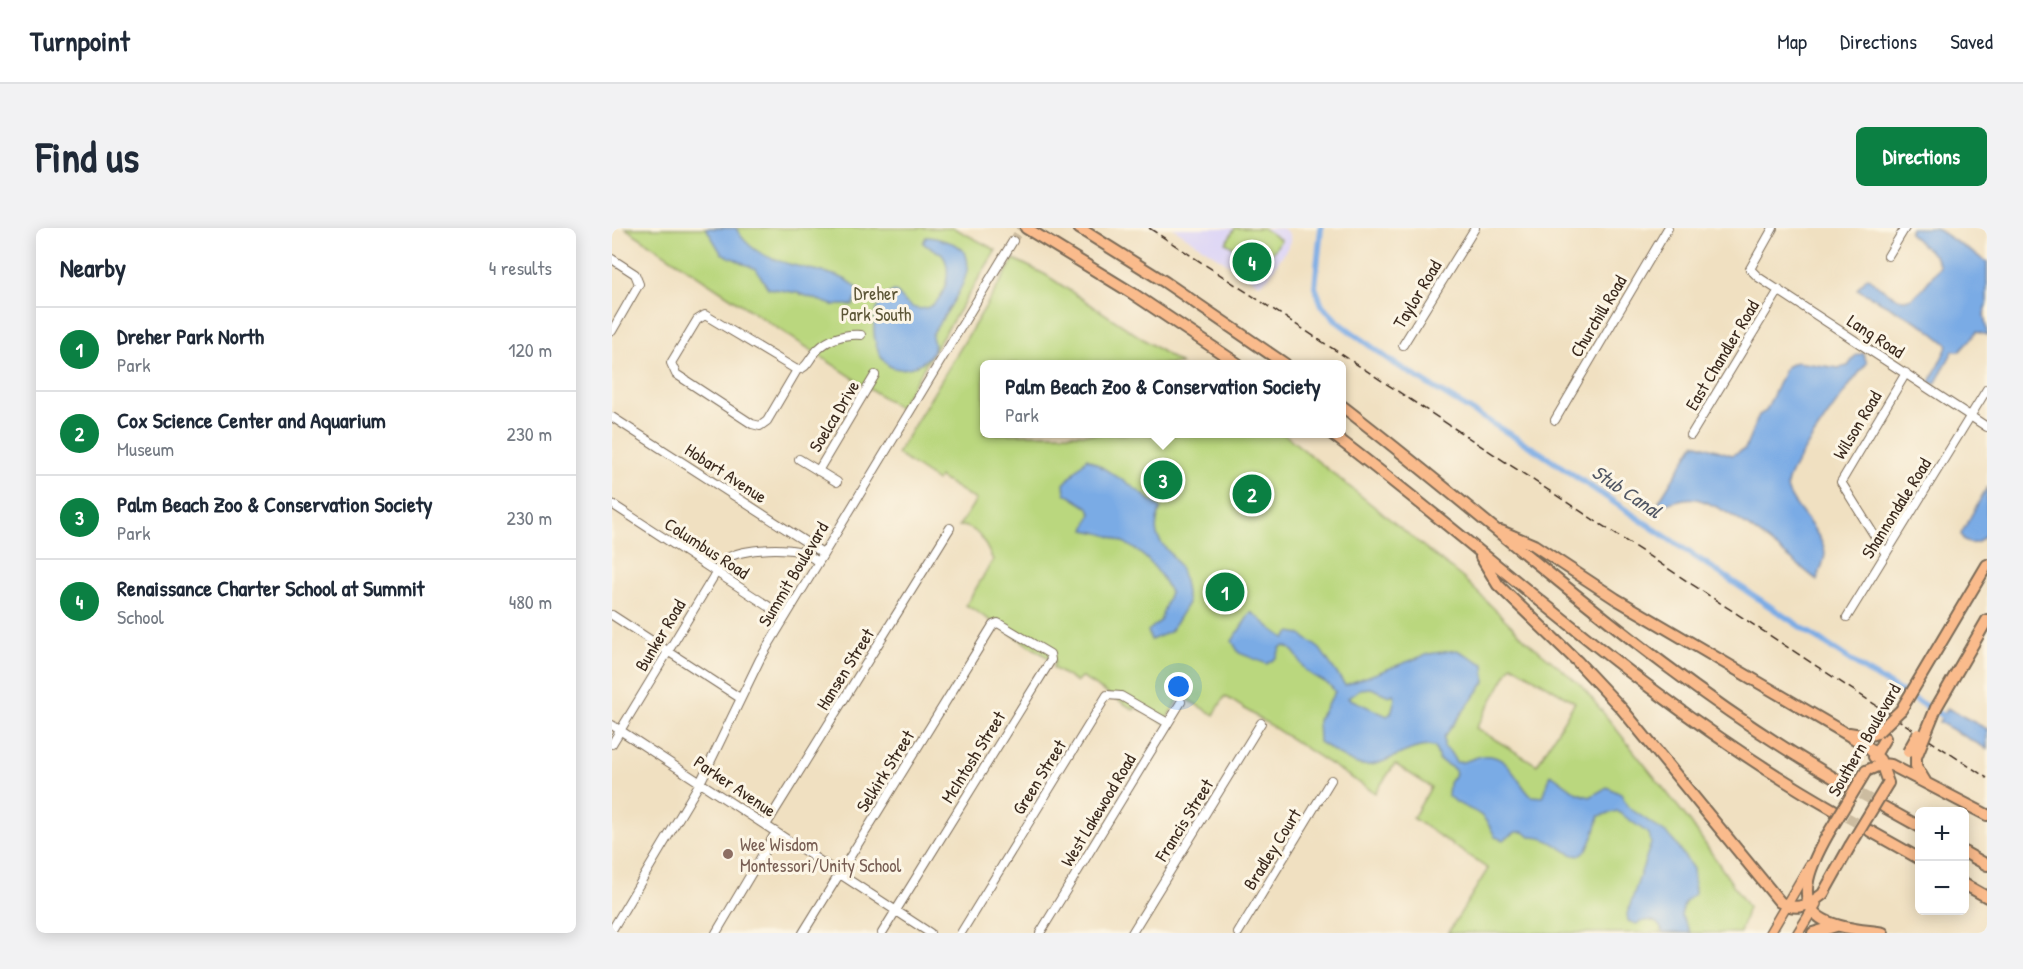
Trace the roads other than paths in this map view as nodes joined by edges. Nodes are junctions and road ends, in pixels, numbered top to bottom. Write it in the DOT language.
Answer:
graph roads {
  1 [pos="1026,228"];
  2 [pos="1079,228"];
  3 [pos="1475,228"];
  4 [pos="1668,228"];
  5 [pos="1773,228"];
  6 [pos="1905,228"];
  7 [pos="1013,241"];
  8 [pos="1888,256"];
  9 [pos="612,259"];
  10 [pos="1779,290"];
  11 [pos="612,331"];
  12 [pos="861,335"];
  13 [pos="1403,345"];
  14 [pos="1232,360"];
  15 [pos="1279,360"];
  16 [pos="798,370"];
  17 [pos="1906,373"];
  18 [pos="875,375"];
  19 [pos="1987,389"];
  20 [pos="1346,410"];
  21 [pos="1971,415"];
  22 [pos="612,417"];
  23 [pos="1555,420"];
  24 [pos="1987,427"];
  25 [pos="1691,435"];
  26 [pos="1337,438"];
  27 [pos="799,459"];
  28 [pos="818,471"];
  29 [pos="837,483"];
  30 [pos="612,504"];
  31 [pos="950,528"];
  32 [pos="1492,528"];
  33 [pos="788,531"];
  34 [pos="795,540"];
  35 [pos="1476,549"];
  36 [pos="766,551"];
  37 [pos="800,552"];
  38 [pos="823,553"];
  39 [pos="1886,554"];
  40 [pos="818,562"];
  41 [pos="1987,565"];
  42 [pos="716,572"];
  43 [pos="612,615"];
  44 [pos="785,617"];
  45 [pos="1847,617"];
  46 [pos="1987,620"];
  47 [pos="993,625"];
  48 [pos="668,651"];
  49 [pos="740,698"];
  50 [pos="1181,702"];
  51 [pos="1168,723"];
  52 [pos="1261,723"];
  53 [pos="612,725"];
  54 [pos="620,730"];
  55 [pos="1840,731"];
  56 [pos="1881,735"];
  57 [pos="612,744"];
  58 [pos="1876,754"];
  59 [pos="1912,754"];
  60 [pos="1882,764"];
  61 [pos="1898,767"];
  62 [pos="1866,771"];
  63 [pos="1331,780"];
  64 [pos="701,781"];
  65 [pos="1888,783"];
  66 [pos="1927,784"];
  67 [pos="1848,786"];
  68 [pos="1884,807"];
  69 [pos="1834,810"];
  70 [pos="1987,814"];
  71 [pos="1915,824"];
  72 [pos="766,825"];
  73 [pos="1870,831"];
  74 [pos="777,832"];
  75 [pos="1969,854"];
  76 [pos="1915,856"];
  77 [pos="1812,862"];
  78 [pos="1987,865"];
  79 [pos="839,874"];
  80 [pos="1969,886"];
  81 [pos="1987,897"];
  82 [pos="1787,906"];
  83 [pos="1811,907"];
  84 [pos="896,910"];
  85 [pos="1842,925"];
  86 [pos="612,930"];
  87 [pos="716,933"];
  88 [pos="803,933"];
  89 [pos="882,933"];
  90 [pos="930,933"];
  91 [pos="961,933"];
  92 [pos="1040,933"];
  93 [pos="1132,933"];
  94 [pos="1238,933"];
  95 [pos="1770,933"];
  96 [pos="1798,933"];
  97 [pos="1813,933"];
  98 [pos="1884,933"];
  1 -- 14 [label="highway"];
  2 -- 15 [label="highway"];
  3 -- 13 [label="street, Taylor Road"];
  4 -- 23 [label="street, Churchill Road"];
  5 -- 10 [label="street, Lang Road"];
  6 -- 8 [label="street"];
  7 -- 38 [label="street, Summit Boulevard"];
  9 -- 11 [label="street"];
  10 -- 17 [label="street, Lang Road"];
  10 -- 25 [label="street, East Chandler Road"];
  12 -- 16 [label="street"];
  16 -- 16 [label="street"];
  17 -- 21 [label="street, Lang Road"];
  17 -- 39 [label="street, Wilson Road"];
  18 -- 28 [label="street, Soelca Drive"];
  19 -- 21 [label="street, Shannondale Road"];
  20 -- 32 [label="highway"];
  21 -- 24 [label="street, Lang Road"];
  21 -- 39 [label="street, Shannondale Road"];
  22 -- 33 [label="street, Hobart Avenue"];
  26 -- 35 [label="highway"];
  27 -- 28 [label="street"];
  28 -- 29 [label="street"];
  30 -- 42 [label="street, Columbus Road"];
  31 -- 72 [label="street, Hansen Street"];
  32 -- 55 [label="highway"];
  32 -- 67 [label="highway"];
  33 -- 34 [label="street"];
  33 -- 38 [label="street, Hobart Avenue"];
  34 -- 36 [label="street"];
  34 -- 37 [label="street"];
  35 -- 69 [label="highway"];
  35 -- 82 [label="highway"];
  36 -- 37 [label="street"];
  36 -- 42 [label="street, Bunker Road"];
  37 -- 40 [label="street"];
  38 -- 40 [label="street, Summit Boulevard"];
  39 -- 45 [label="street, Shannondale Road"];
  40 -- 44 [label="street, Summit Boulevard"];
  41 -- 56 [label="highway, Southern Boulevard, bridge"];
  42 -- 44 [label="street, Columbus Road"];
  42 -- 48 [label="street, Bunker Road"];
  43 -- 48 [label="street"];
  44 -- 49 [label="street, Summit Boulevard"];
  46 -- 59 [label="highway, bridge"];
  47 -- 79 [label="street, Selkirk Street"];
  47 -- 84 [label="street, McIntosh Street"];
  48 -- 49 [label="street"];
  48 -- 54 [label="street, Bunker Road"];
  49 -- 64 [label="street, Summit Boulevard"];
  50 -- 51 [label="street, West Lakewood Road"];
  51 -- 91 [label="street, Green Street"];
  51 -- 92 [label="street, West Lakewood Road"];
  52 -- 93 [label="street, Francis Street"];
  53 -- 54 [label="street, Parker Avenue"];
  54 -- 57 [label="street, Bunker Road"];
  54 -- 64 [label="street, Parker Avenue"];
  55 -- 56 [label="highway"];
  55 -- 58 [label="highway"];
  56 -- 58 [label="highway, Southern Boulevard"];
  58 -- 60 [label="highway"];
  58 -- 62 [label="highway, Southern Boulevard"];
  59 -- 61 [label="highway"];
  59 -- 66 [label="highway"];
  60 -- 61 [label="highway"];
  60 -- 62 [label="highway"];
  60 -- 65 [label="highway"];
  61 -- 65 [label="highway"];
  61 -- 66 [label="highway"];
  62 -- 77 [label="highway, Southern Boulevard, bridge"];
  63 -- 94 [label="street, Bradley Court"];
  64 -- 72 [label="street, Parker Avenue"];
  64 -- 86 [label="street, Summit Boulevard"];
  65 -- 83 [label="highway, bridge"];
  66 -- 70 [label="highway"];
  68 -- 71 [label="highway"];
  72 -- 74 [label="street, Parker Avenue"];
  73 -- 76 [label="highway"];
  74 -- 79 [label="street, Parker Avenue"];
  74 -- 87 [label="street"];
  75 -- 78 [label="highway"];
  77 -- 82 [label="main road, Southern Boulevard"];
  77 -- 83 [label="highway"];
  79 -- 84 [label="street, Parker Avenue"];
  79 -- 88 [label="street, Selkirk Street"];
  80 -- 81 [label="highway"];
  82 -- 83 [label="highway"];
  82 -- 95 [label="main road, Southern Boulevard"];
  83 -- 85 [label="highway"];
  83 -- 96 [label="main road"];
  84 -- 89 [label="street, McIntosh Street"];
  84 -- 90 [label="street, Parker Avenue"];
  85 -- 97 [label="highway"];
  85 -- 98 [label="highway"];
}
